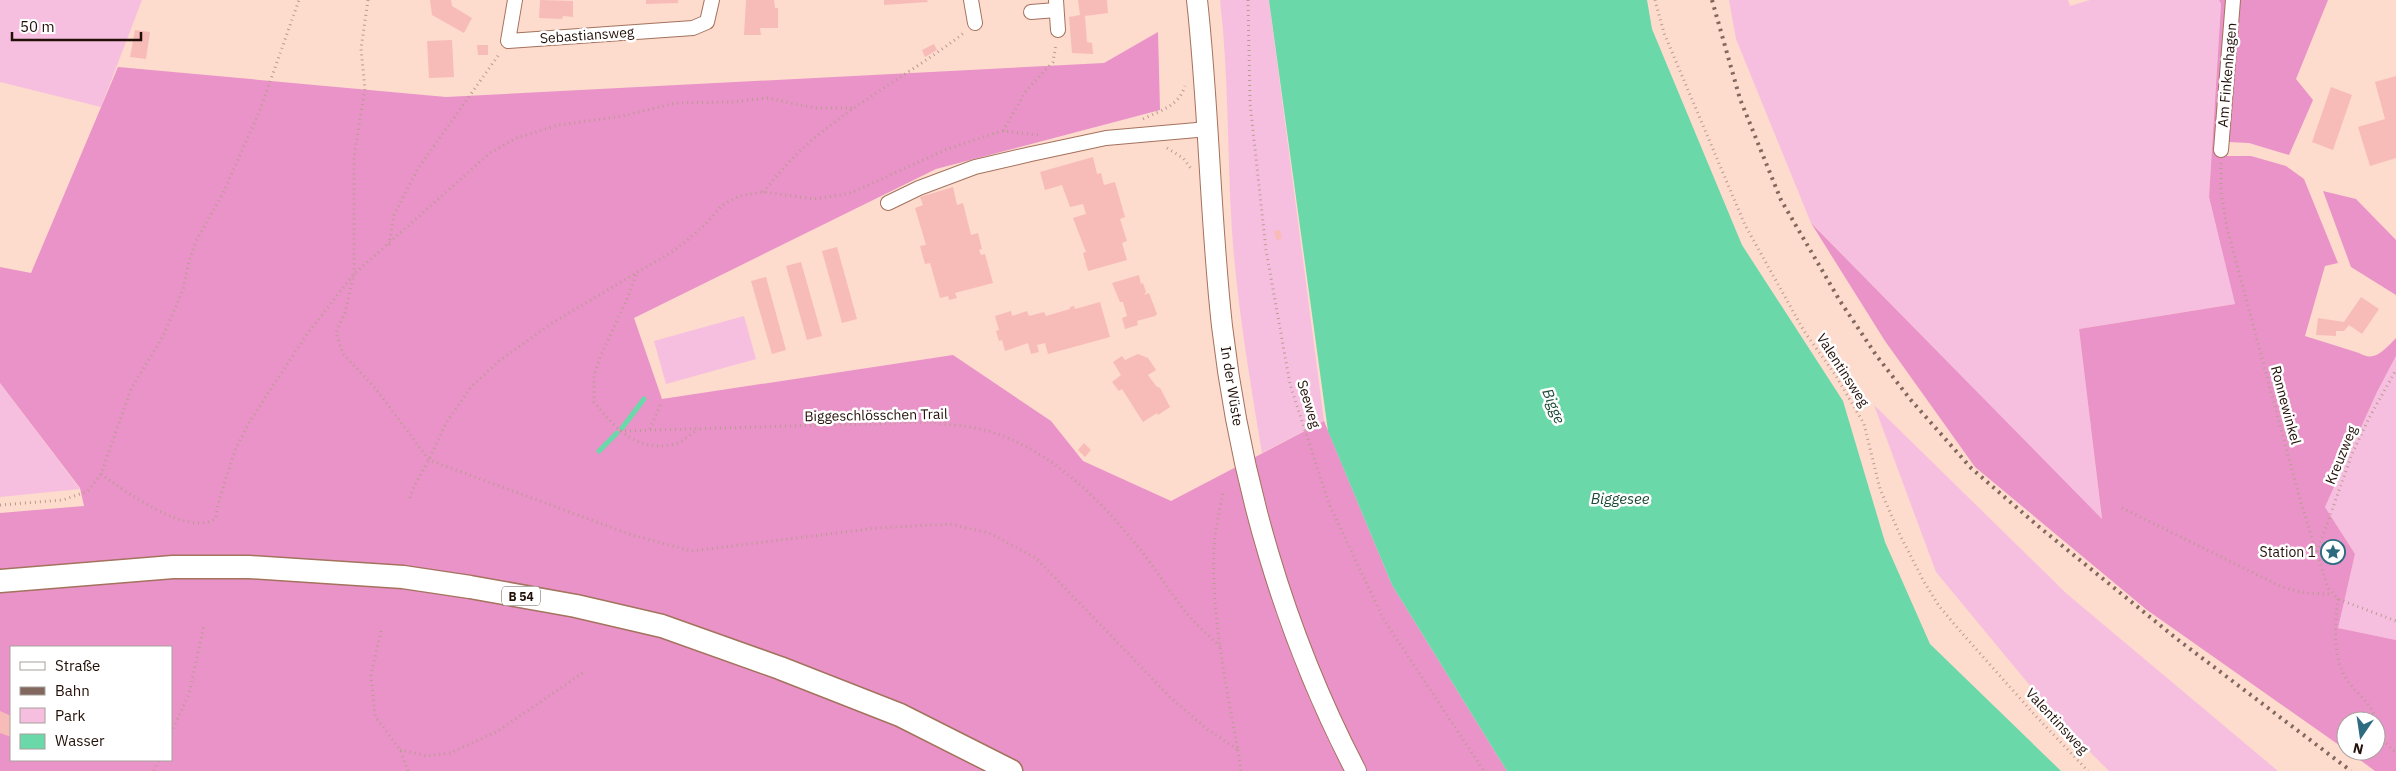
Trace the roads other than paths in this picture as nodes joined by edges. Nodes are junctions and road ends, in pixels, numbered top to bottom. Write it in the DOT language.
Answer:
graph roads {
  1 [pos="515,0"];
  2 [pos="712,0"];
  3 [pos="971,0"];
  4 [pos="1197,0"];
  5 [pos="2233,0"];
  6 [pos="1056,5"];
  7 [pos="1031,12"];
  8 [pos="976,24"];
  9 [pos="1058,30"];
  10 [pos="1208,129"];
  11 [pos="2221,150"];
  12 [pos="888,203"];
  13 [pos="0,581"];
  14 [pos="1012,771"];
  15 [pos="1356,771"];
  1 -- 2 [label="street, Sebastiansweg"];
  3 -- 8 [label="street"];
  4 -- 10 [label="main road, In der Wüste"];
  5 -- 11 [label="street, Am Finkenhagen"];
  6 -- 7 [label="street"];
  6 -- 9 [label="street"];
  10 -- 12 [label="street"];
  10 -- 15 [label="main road, In der Wüste"];
  13 -- 14 [label="main road, B 54"];
}
